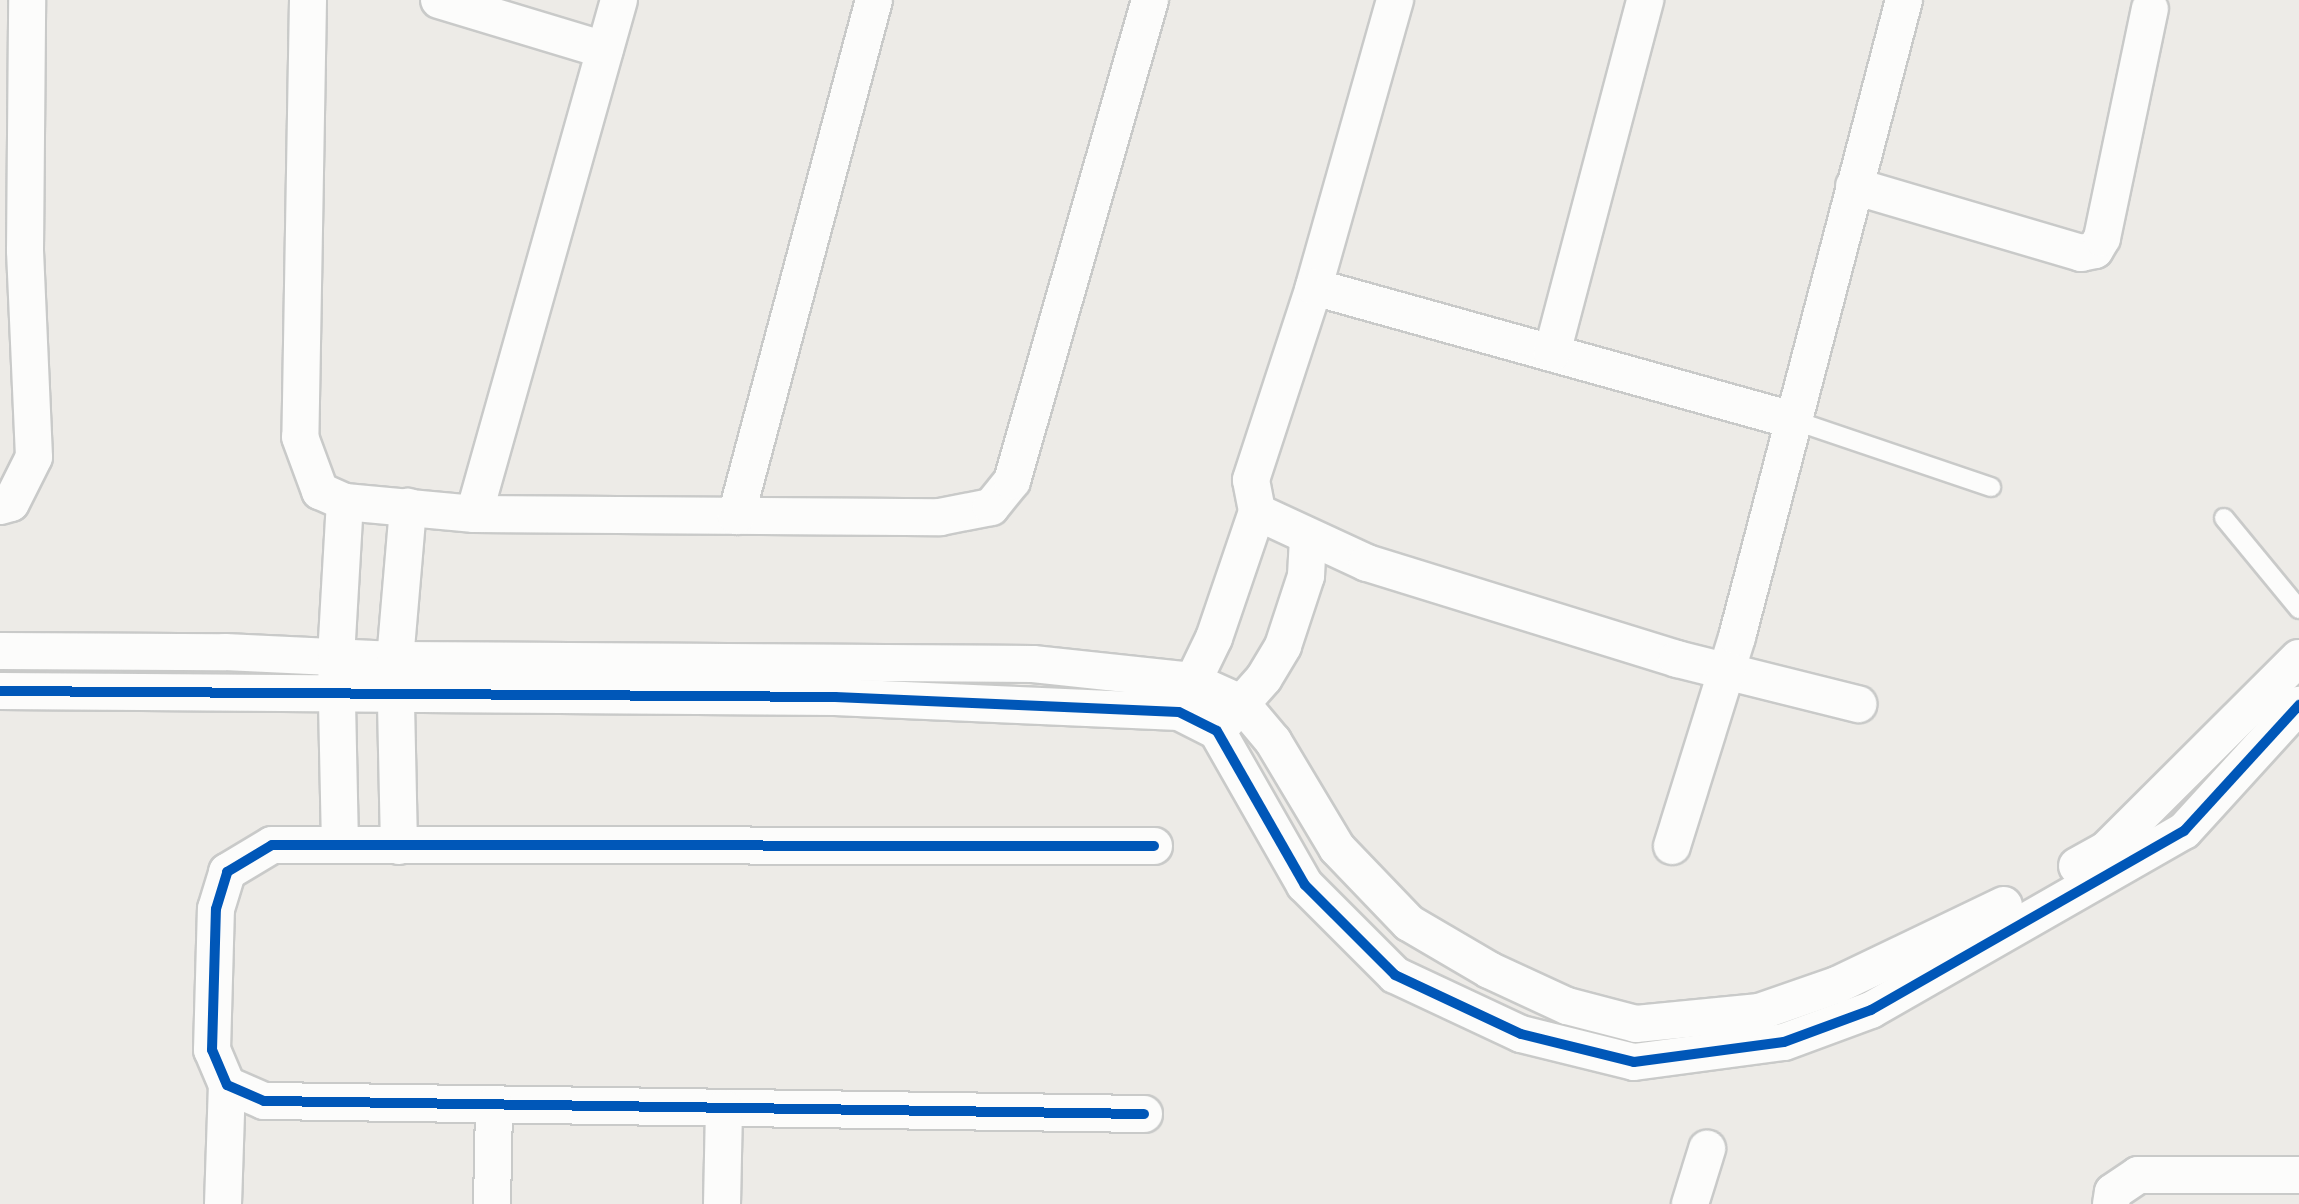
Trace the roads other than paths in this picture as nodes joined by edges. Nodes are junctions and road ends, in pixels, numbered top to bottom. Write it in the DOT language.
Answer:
graph roads {
  1 [pos="308,0"];
  2 [pos="439,0"];
  3 [pos="619,0"];
  4 [pos="874,0"];
  5 [pos="1150,0"];
  6 [pos="1395,0"];
  7 [pos="1645,0"];
  8 [pos="1904,0"];
  9 [pos="18,4"];
  10 [pos="2150,9"];
  11 [pos="605,50"];
  12 [pos="1854,186"];
  13 [pos="13,251"];
  14 [pos="1314,287"];
  15 [pos="1552,353"];
  16 [pos="1796,421"];
  17 [pos="1991,487"];
  18 [pos="345,502"];
  19 [pos="0,506"];
  20 [pos="408,507"];
  21 [pos="1257,512"];
  22 [pos="474,514"];
  23 [pos="736,516"];
  24 [pos="2224,518"];
  25 [pos="1308,537"];
  26 [pos="2299,609"];
  27 [pos="0,651"];
  28 [pos="336,657"];
  29 [pos="2299,658"];
  30 [pos="1723,669"];
  31 [pos="394,678"];
  32 [pos="0,691"];
  33 [pos="335,695"];
  34 [pos="1186,696"];
  35 [pos="1241,703"];
  36 [pos="1858,704"];
  37 [pos="2299,705"];
  38 [pos="1217,731"];
  39 [pos="340,845"];
  40 [pos="399,846"];
  41 [pos="1154,846"];
  42 [pos="1672,846"];
  43 [pos="227,1085"];
  44 [pos="494,1105"];
  45 [pos="724,1108"];
  46 [pos="1144,1114"];
  47 [pos="1707,1149"];
  48 [pos="2299,1175"];
  49 [pos="223,1204"];
  50 [pos="492,1204"];
  51 [pos="722,1204"];
  52 [pos="1690,1204"];
  53 [pos="2111,1204"];
  1 -- 18 [label="street"];
  2 -- 11 [label="street"];
  3 -- 11 [label="street"];
  4 -- 23 [label="street"];
  5 -- 23 [label="street"];
  6 -- 14 [label="street"];
  7 -- 15 [label="street"];
  8 -- 12 [label="street"];
  9 -- 13 [label="street"];
  10 -- 12 [label="street"];
  11 -- 22 [label="street"];
  12 -- 16 [label="street"];
  13 -- 19 [label="street"];
  14 -- 15 [label="street"];
  14 -- 21 [label="street"];
  15 -- 16 [label="street"];
  16 -- 17 [label="lane"];
  16 -- 30 [label="street"];
  18 -- 20 [label="street"];
  18 -- 28 [label="street"];
  20 -- 22 [label="street"];
  20 -- 31 [label="street"];
  21 -- 25 [label="street"];
  21 -- 34 [label="street"];
  22 -- 23 [label="street"];
  24 -- 26 [label="lane"];
  25 -- 30 [label="street"];
  25 -- 35 [label="street"];
  27 -- 28 [label="street"];
  28 -- 31 [label="street"];
  28 -- 33 [label="street"];
  29 -- 35 [label="street"];
  30 -- 36 [label="street"];
  30 -- 42 [label="street"];
  31 -- 33 [label="street"];
  31 -- 34 [label="street"];
  31 -- 40 [label="street"];
  32 -- 33 [label="street"];
  33 -- 39 [label="street"];
  34 -- 35 [label="street"];
  34 -- 38 [label="street"];
  35 -- 38 [label="street"];
  37 -- 38 [label="street"];
  39 -- 40 [label="street"];
  39 -- 43 [label="street"];
  40 -- 41 [label="street"];
  43 -- 44 [label="street"];
  43 -- 49 [label="street"];
  44 -- 45 [label="street"];
  44 -- 50 [label="street"];
  45 -- 46 [label="street"];
  45 -- 51 [label="street"];
  47 -- 52 [label="street"];
  48 -- 53 [label="street"];
}
